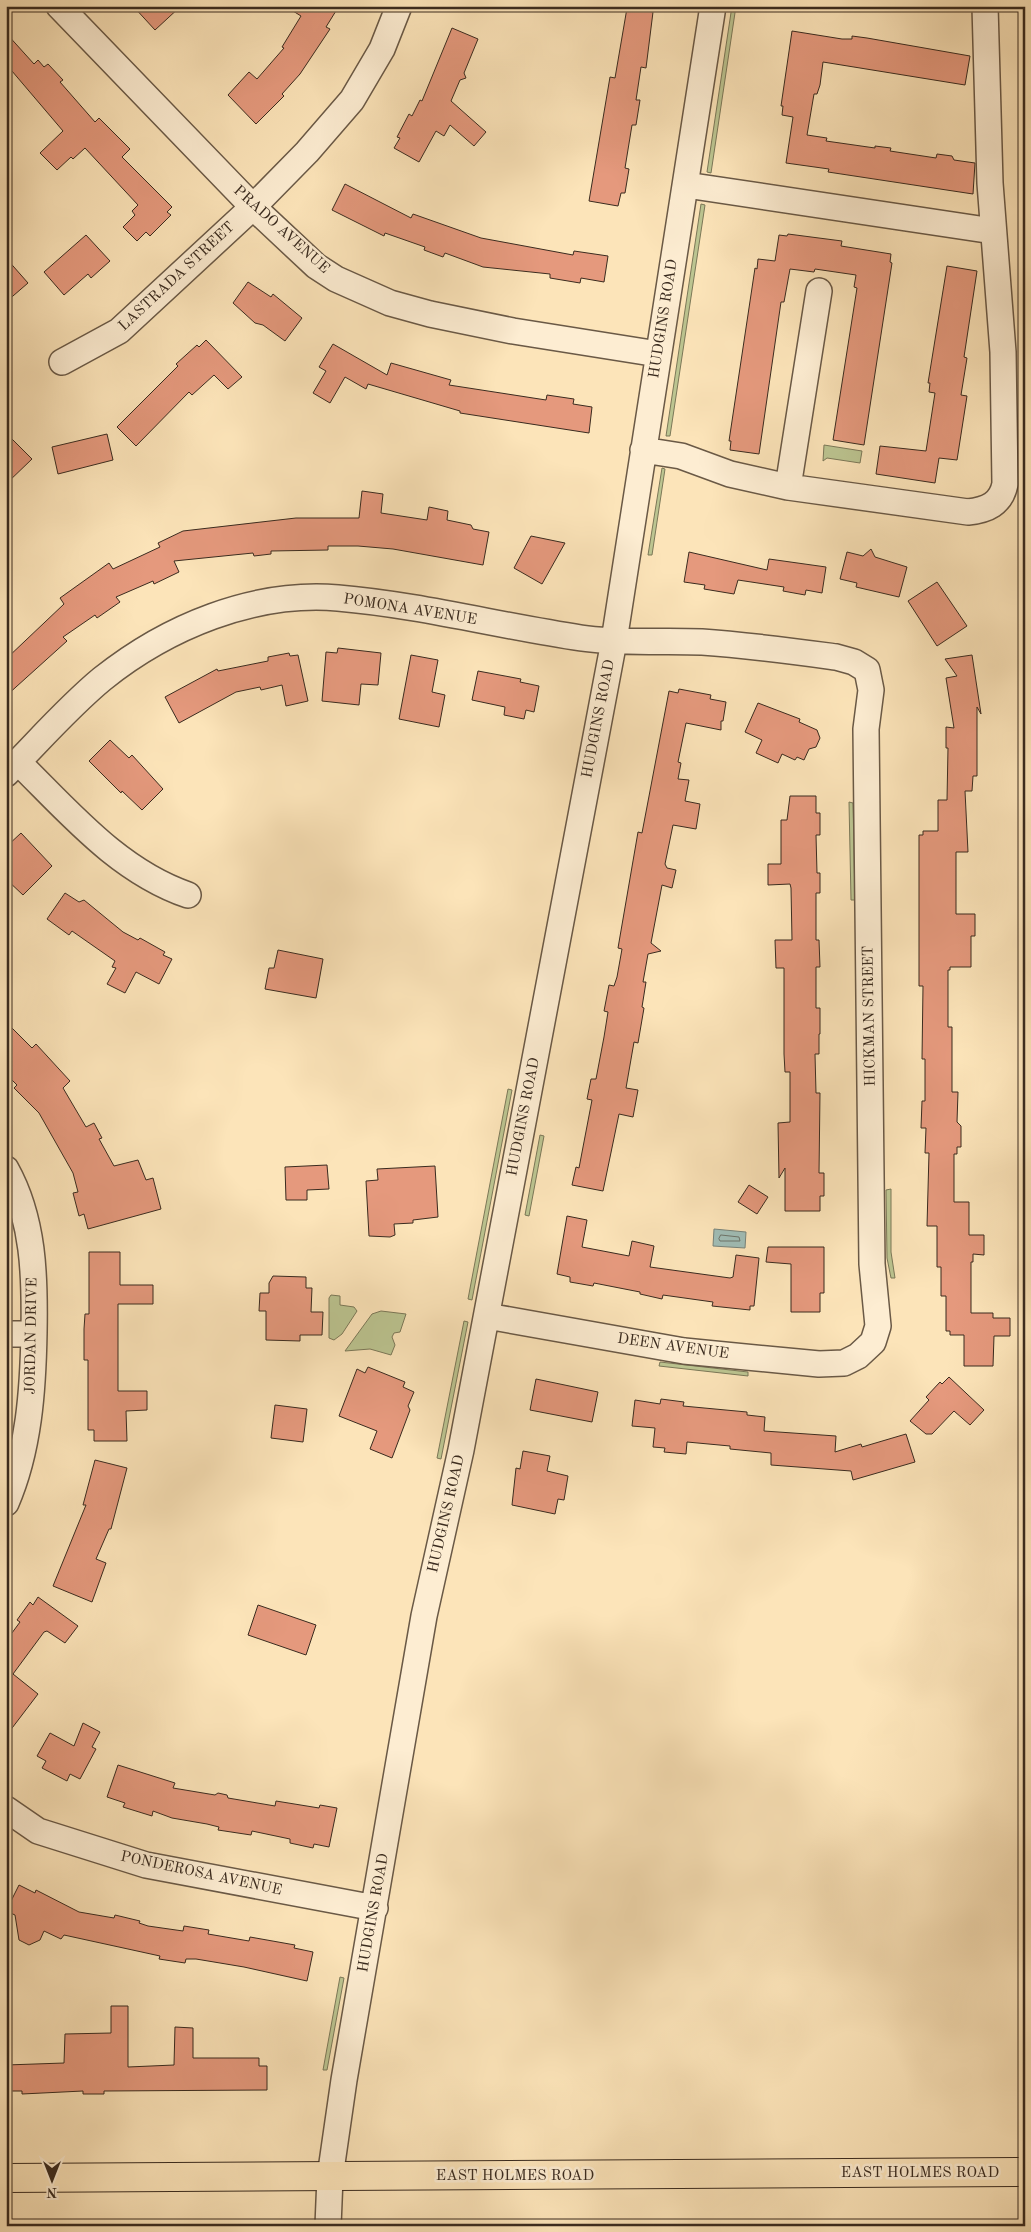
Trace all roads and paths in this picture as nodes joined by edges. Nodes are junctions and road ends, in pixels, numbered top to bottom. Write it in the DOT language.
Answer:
graph roads {
  1 [pos="58,6"];
  2 [pos="399,6"];
  3 [pos="714,6"];
  4 [pos="985,6"];
  5 [pos="686,185"];
  6 [pos="253,207"];
  7 [pos="993,231"];
  8 [pos="818,291"];
  9 [pos="658,354"];
  10 [pos="62,362"];
  11 [pos="643,450"];
  12 [pos="788,487"];
  13 [pos="614,641"];
  14 [pos="866,670"];
  15 [pos="12,768"];
  16 [pos="188,895"];
  17 [pos="6,1169"];
  18 [pos="487,1316"];
  19 [pos="6,1334"];
  20 [pos="34,1334"];
  21 [pos="858,1356"];
  22 [pos="6,1504"];
  23 [pos="6,1809"];
  24 [pos="375,1908"];
  25 [pos="1025,2172"];
  26 [pos="330,2177"];
  27 [pos="6,2178"];
  28 [pos="328,2226"];
  1 -- 6 [label="street, PRADO AVENUE"];
  2 -- 6 [label="street, LASTRADA STREET"];
  3 -- 5 [label="street, HUDGINS ROAD"];
  4 -- 7 [label="street"];
  5 -- 7 [label="street"];
  5 -- 9 [label="street, HUDGINS ROAD"];
  6 -- 9 [label="street, PRADO AVENUE"];
  6 -- 10 [label="street, LASTRADA STREET"];
  7 -- 12 [label="street"];
  8 -- 12 [label="street"];
  9 -- 11 [label="street, HUDGINS ROAD"];
  11 -- 12 [label="street"];
  11 -- 13 [label="street, HUDGINS ROAD"];
  13 -- 14 [label="street, POMONA AVENUE"];
  13 -- 15 [label="street, POMONA AVENUE"];
  13 -- 18 [label="street, HUDGINS ROAD"];
  14 -- 21 [label="street, HICKMAN STREET"];
  15 -- 16 [label="street"];
  17 -- 20 [label="street, JORDAN DRIVE"];
  18 -- 21 [label="street, DEEN AVENUE"];
  18 -- 24 [label="street, HUDGINS ROAD"];
  19 -- 20 [label="street"];
  20 -- 22 [label="street, JORDAN DRIVE"];
  23 -- 24 [label="street, PONDEROSA AVENUE"];
  24 -- 26 [label="street, HUDGINS ROAD"];
  25 -- 26 [label="main road, EAST HOLMES ROAD"];
  26 -- 27 [label="main road, EAST HOLMES ROAD"];
  26 -- 28 [label="street, HUDGINS ROAD"];
}
